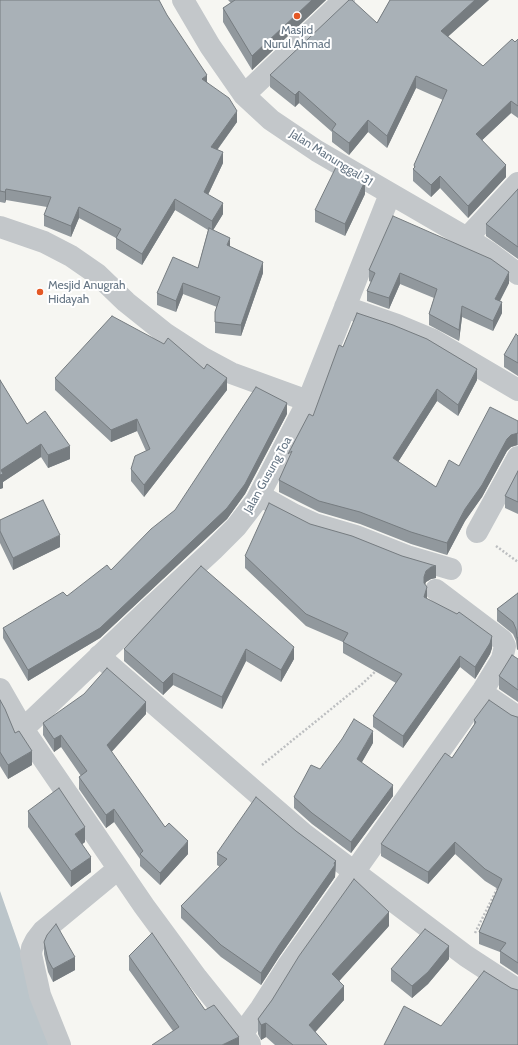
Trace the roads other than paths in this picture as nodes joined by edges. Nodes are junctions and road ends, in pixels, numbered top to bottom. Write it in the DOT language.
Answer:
graph roads {
  1 [pos="183,0"];
  2 [pos="344,0"];
  3 [pos="244,95"];
  4 [pos="518,183"];
  5 [pos="390,194"];
  6 [pos="0,226"];
  7 [pos="467,238"];
  8 [pos="518,274"];
  9 [pos="345,307"];
  10 [pos="518,390"];
  11 [pos="308,401"];
  12 [pos="518,457"];
  13 [pos="259,495"];
  14 [pos="477,532"];
  15 [pos="451,569"];
  16 [pos="436,590"];
  17 [pos="99,656"];
  18 [pos="0,690"];
  19 [pos="483,690"];
  20 [pos="518,718"];
  21 [pos="23,729"];
  22 [pos="118,869"];
  23 [pos="354,872"];
  24 [pos="518,990"];
  25 [pos="247,1039"];
  26 [pos="60,1045"];
  1 -- 3 [label="street, Jalan Manunggal 31"];
  2 -- 3 [label="street"];
  3 -- 5 [label="street, Jalan Manunggal 31"];
  4 -- 7 [label="street"];
  5 -- 7 [label="street, Jalan Manunggal 31"];
  5 -- 9 [label="street, Jalan Gusung Toa"];
  6 -- 11 [label="street"];
  7 -- 8 [label="street, Jalan Manunggal 31"];
  9 -- 10 [label="street"];
  9 -- 11 [label="street, Jalan Gusung Toa"];
  11 -- 13 [label="street, Jalan Gusung Toa"];
  12 -- 14 [label="street"];
  13 -- 15 [label="street"];
  13 -- 17 [label="street, Jalan Gusung Toa"];
  16 -- 19 [label="street"];
  17 -- 21 [label="street, Jalan Gusung Toa"];
  17 -- 23 [label="street"];
  18 -- 21 [label="street"];
  19 -- 20 [label="street"];
  19 -- 23 [label="street"];
  21 -- 22 [label="street"];
  22 -- 25 [label="street"];
  22 -- 26 [label="street"];
  23 -- 24 [label="street"];
  23 -- 25 [label="street"];
}
